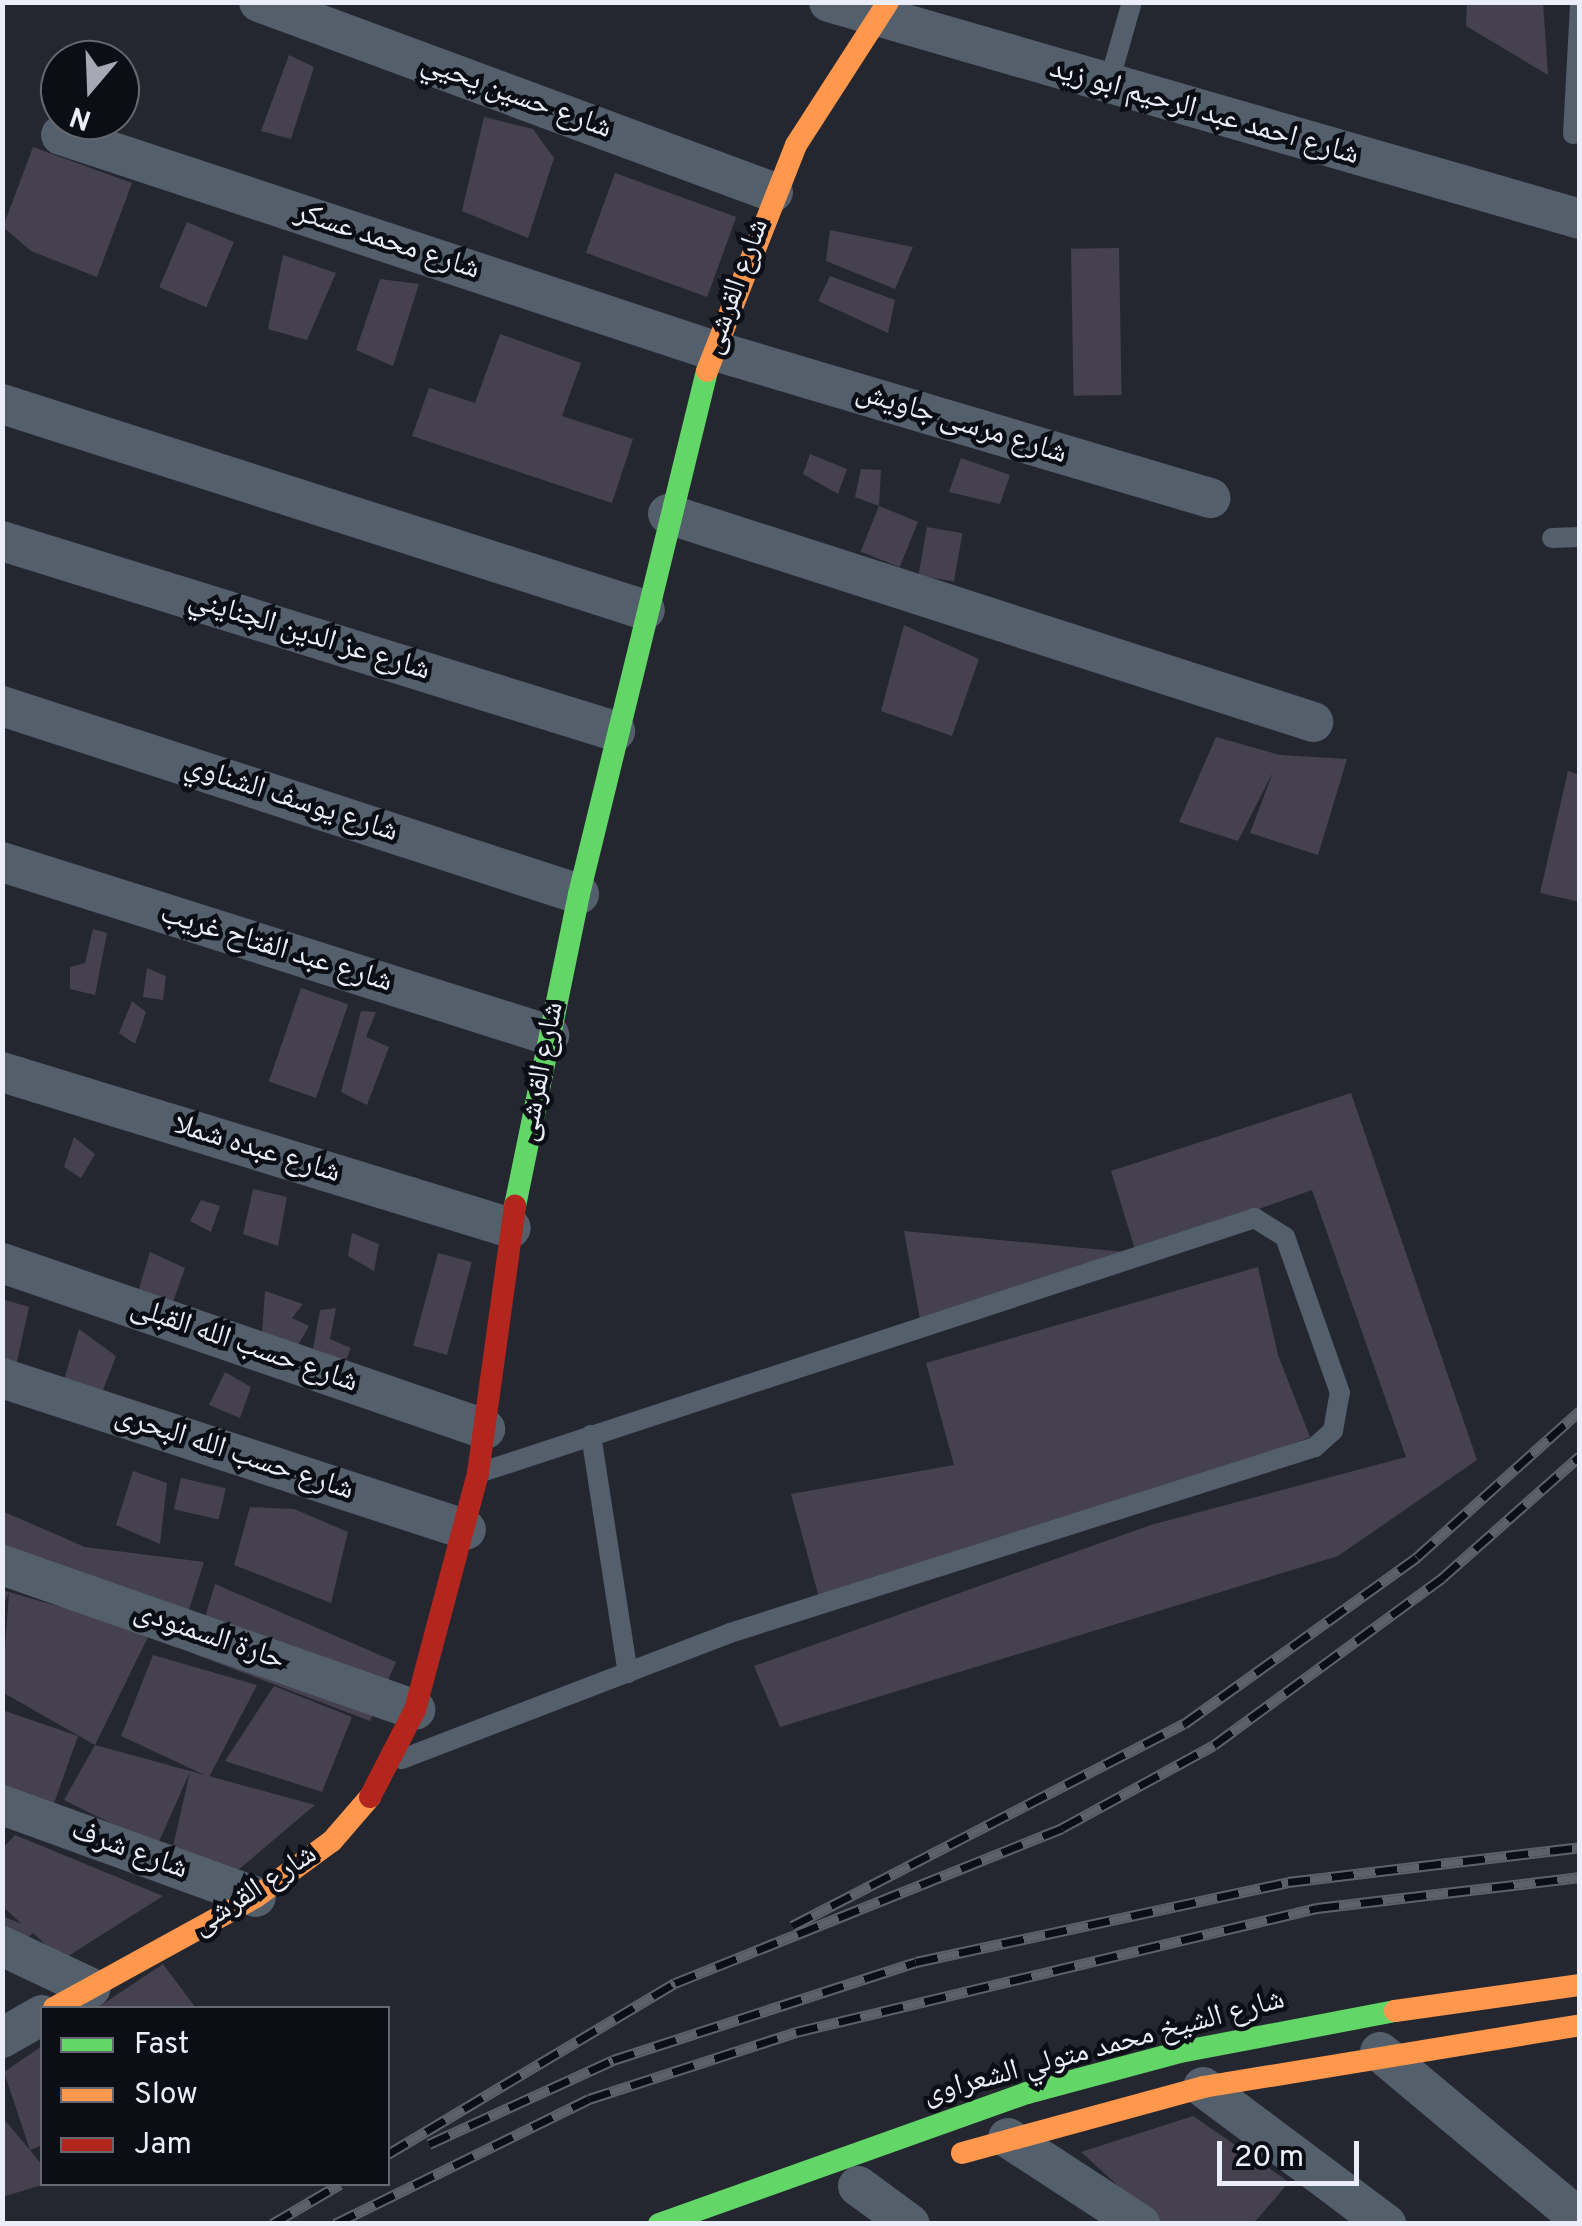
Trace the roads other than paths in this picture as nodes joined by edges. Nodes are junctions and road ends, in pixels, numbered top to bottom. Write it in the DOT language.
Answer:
graph roads {
  1 [pos="260,2"];
  2 [pos="829,2"];
  3 [pos="1132,2"];
  4 [pos="1580,4"];
  5 [pos="882,11"];
  6 [pos="1108,86"];
  7 [pos="1573,134"];
  8 [pos="79,140"];
  9 [pos="773,192"];
  10 [pos="1580,219"];
  11 [pos="712,350"];
  12 [pos="2,404"];
  13 [pos="1210,498"];
  14 [pos="668,514"];
  15 [pos="1580,537"];
  16 [pos="1552,538"];
  17 [pos="2,541"];
  18 [pos="645,610"];
  19 [pos="2,706"];
  20 [pos="1313,722"];
  21 [pos="615,730"];
  22 [pos="2,862"];
  23 [pos="579,894"];
  24 [pos="549,1035"];
  25 [pos="2,1072"];
  26 [pos="511,1228"];
  27 [pos="2,1262"];
  28 [pos="2,1378"];
  29 [pos="484,1430"];
  30 [pos="591,1435"];
  31 [pos="478,1473"];
  32 [pos="466,1530"];
  33 [pos="2,1565"];
  34 [pos="628,1673"];
  35 [pos="415,1710"];
  36 [pos="388,1765"];
  37 [pos="2,1805"];
  38 [pos="256,1897"];
  39 [pos="2,1946"];
  40 [pos="1580,1985"];
  41 [pos="91,1988"];
  42 [pos="58,2006"];
  43 [pos="40,2016"];
  44 [pos="1580,2025"];
  45 [pos="2,2038"];
  46 [pos="1380,2052"];
  47 [pos="1203,2087"];
  48 [pos="1008,2138"];
  49 [pos="933,2162"];
  50 [pos="865,2184"];
  51 [pos="1575,2215"];
  52 [pos="658,2224"];
  53 [pos="910,2224"];
  54 [pos="1140,2224"];
  55 [pos="1386,2224"];
  1 -- 9 [label="street, شارع حسين يحيي"];
  2 -- 5 [label="street, شارع احمد عبد الرحيم ابو زيد"];
  3 -- 6 [label="lane"];
  4 -- 7 [label="lane"];
  5 -- 6 [label="street, شارع احمد عبد الرحيم ابو زيد"];
  5 -- 9 [label="street, شارع القرشى"];
  6 -- 10 [label="street, شارع احمد عبد الرحيم ابو زيد"];
  8 -- 11 [label="street, شارع محمد عسكر"];
  9 -- 11 [label="street, شارع القرشى"];
  11 -- 13 [label="street, شارع مرسى جاويش"];
  11 -- 14 [label="street, شارع القرشى"];
  12 -- 18 [label="street"];
  14 -- 18 [label="street, شارع القرشى"];
  14 -- 20 [label="street"];
  15 -- 16 [label="lane"];
  17 -- 21 [label="street, شارع عز الدين الجنايني"];
  18 -- 21 [label="street, شارع القرشى"];
  19 -- 23 [label="street, شارع يوسف الشناوي"];
  21 -- 23 [label="street, شارع القرشى"];
  22 -- 24 [label="street, شارع عبد الفتاح غريب"];
  23 -- 24 [label="street, شارع القرشى"];
  24 -- 26 [label="street, شارع القرشى"];
  25 -- 26 [label="street, شارع عبده شملا"];
  26 -- 29 [label="street, شارع القرشى"];
  27 -- 29 [label="street, شارع حسب الله القبلى"];
  28 -- 32 [label="street, شارع حسب الله البحرى"];
  29 -- 31 [label="street, شارع القرشى"];
  30 -- 31 [label="lane"];
  30 -- 34 [label="lane"];
  30 -- 34 [label="lane"];
  31 -- 32 [label="street, شارع القرشى"];
  32 -- 35 [label="street, شارع القرشى"];
  33 -- 35 [label="street, حارة السمنودى"];
  34 -- 36 [label="lane"];
  35 -- 36 [label="street, شارع القرشى"];
  36 -- 38 [label="street, شارع القرشى"];
  37 -- 38 [label="street, شارع شرف"];
  38 -- 41 [label="street, شارع القرشى"];
  39 -- 41 [label="street"];
  40 -- 52 [label="street, شارع الشيخ محمد متولي الشعراوى"];
  41 -- 42 [label="street, شارع القرشى"];
  43 -- 45 [label="street"];
  44 -- 46 [label="street, شارع الشيخ محمد متولي الشعراوى"];
  46 -- 47 [label="street, شارع الشيخ محمد متولي الشعراوى"];
  46 -- 51 [label="street"];
  47 -- 48 [label="street, شارع الشيخ محمد متولي الشعراوى"];
  47 -- 55 [label="street"];
  48 -- 49 [label="street, شارع الشيخ محمد متولي الشعراوى"];
  48 -- 54 [label="street"];
  50 -- 53 [label="street"];
}
